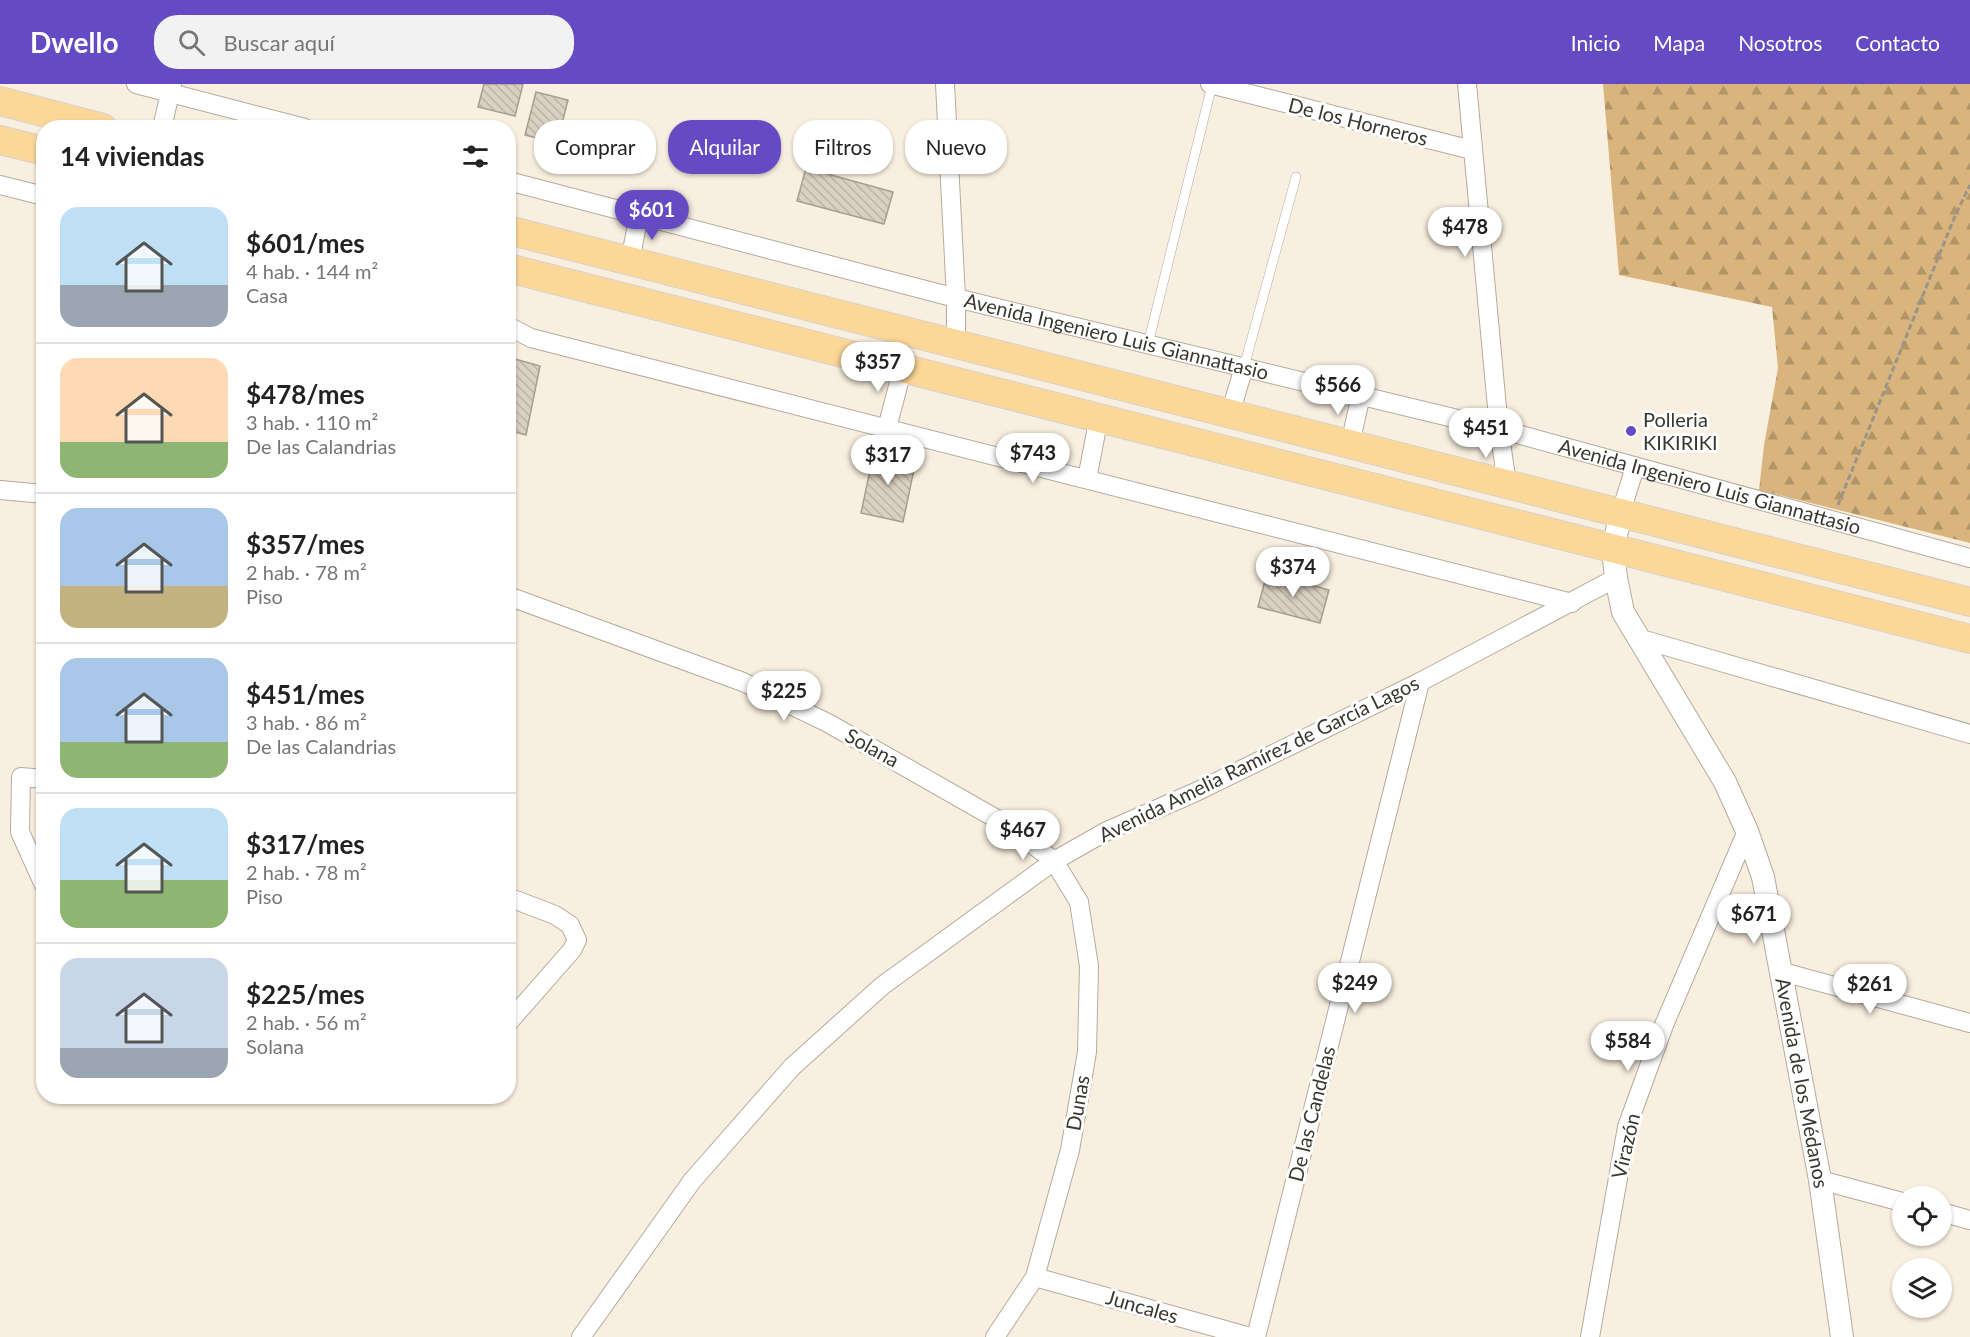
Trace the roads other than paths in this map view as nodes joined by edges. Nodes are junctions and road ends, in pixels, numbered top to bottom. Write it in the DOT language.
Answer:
graph roads {
  1 [pos="136,84"];
  2 [pos="945,84"];
  3 [pos="1211,84"];
  4 [pos="1467,84"];
  5 [pos="171,88"];
  6 [pos="0,101"];
  7 [pos="72,120"];
  8 [pos="164,120"];
  9 [pos="278,120"];
  10 [pos="0,140"];
  11 [pos="36,149"];
  12 [pos="1472,150"];
  13 [pos="1296,177"];
  14 [pos="516,183"];
  15 [pos="0,185"];
  16 [pos="36,194"];
  17 [pos="639,215"];
  18 [pos="516,232"];
  19 [pos="630,261"];
  20 [pos="516,270"];
  21 [pos="956,298"];
  22 [pos="516,330"];
  23 [pos="956,344"];
  24 [pos="1148,344"];
  25 [pos="903,367"];
  26 [pos="1245,367"];
  27 [pos="1361,395"];
  28 [pos="1230,414"];
  29 [pos="1099,417"];
  30 [pos="887,428"];
  31 [pos="1499,429"];
  32 [pos="1350,444"];
  33 [pos="1635,467"];
  34 [pos="1087,479"];
  35 [pos="1508,484"];
  36 [pos="0,490"];
  37 [pos="36,493"];
  38 [pos="1621,512"];
  39 [pos="1613,549"];
  40 [pos="1970,558"];
  41 [pos="1616,578"];
  42 [pos="516,599"];
  43 [pos="1970,602"];
  44 [pos="1572,603"];
  45 [pos="1638,638"];
  46 [pos="1970,639"];
  47 [pos="1420,682"];
  48 [pos="1970,734"];
  49 [pos="36,778"];
  50 [pos="1748,831"];
  51 [pos="1054,861"];
  52 [pos="36,867"];
  53 [pos="516,900"];
  54 [pos="1779,971"];
  55 [pos="516,1014"];
  56 [pos="1970,1023"];
  57 [pos="1820,1180"];
  58 [pos="1892,1199"];
  59 [pos="1952,1215"];
  60 [pos="1970,1220"];
  61 [pos="1035,1277"];
  62 [pos="581,1337"];
  63 [pos="995,1337"];
  64 [pos="1250,1337"];
  65 [pos="1256,1337"];
  66 [pos="1590,1337"];
  67 [pos="1842,1337"];
  1 -- 5 [label="street"];
  2 -- 21 [label="street"];
  3 -- 12 [label="street, De los Horneros"];
  3 -- 24 [label="lane"];
  4 -- 12 [label="street"];
  5 -- 8 [label="street"];
  5 -- 9 [label="street"];
  6 -- 7 [label="main road"];
  10 -- 11 [label="main road"];
  12 -- 31 [label="street"];
  13 -- 26 [label="lane"];
  14 -- 17 [label="street, Avenida Ingeniero Luis Giannattasio"];
  15 -- 16 [label="street"];
  17 -- 19 [label="street"];
  17 -- 21 [label="street, Avenida Ingeniero Luis Giannattasio"];
  18 -- 19 [label="main road"];
  19 -- 23 [label="main road"];
  20 -- 25 [label="main road"];
  21 -- 23 [label="street"];
  21 -- 24 [label="street, Avenida Ingeniero Luis Giannattasio"];
  22 -- 30 [label="street"];
  23 -- 28 [label="main road"];
  24 -- 26 [label="street, Avenida Ingeniero Luis Giannattasio"];
  25 -- 29 [label="main road"];
  25 -- 30 [label="street"];
  26 -- 27 [label="street, Avenida Ingeniero Luis Giannattasio"];
  26 -- 28 [label="street"];
  27 -- 31 [label="street, Avenida Ingeniero Luis Giannattasio"];
  27 -- 32 [label="street"];
  28 -- 32 [label="main road"];
  29 -- 34 [label="street"];
  29 -- 39 [label="main road"];
  30 -- 34 [label="street"];
  31 -- 33 [label="street, Avenida Ingeniero Luis Giannattasio"];
  31 -- 35 [label="street"];
  32 -- 35 [label="main road"];
  33 -- 38 [label="street"];
  33 -- 40 [label="street, Avenida Ingeniero Luis Giannattasio"];
  34 -- 44 [label="street"];
  35 -- 38 [label="main road"];
  36 -- 37 [label="street"];
  38 -- 39 [label="street, Avenida de los Médanos"];
  38 -- 43 [label="main road"];
  39 -- 41 [label="street, Avenida de los Médanos"];
  39 -- 46 [label="main road"];
  41 -- 44 [label="street, Avenida Amelia Ramírez de García Lagos"];
  41 -- 45 [label="street, Avenida de los Médanos"];
  42 -- 51 [label="street, Solana"];
  44 -- 47 [label="street, Avenida Amelia Ramírez de García Lagos"];
  45 -- 48 [label="street"];
  45 -- 50 [label="street, Avenida de los Médanos"];
  47 -- 51 [label="street, Avenida Amelia Ramírez de García Lagos"];
  47 -- 65 [label="street, De las Candelas"];
  49 -- 52 [label="street"];
  50 -- 54 [label="street, Avenida de los Médanos"];
  50 -- 66 [label="street, Virazón"];
  51 -- 61 [label="street, Dunas"];
  51 -- 62 [label="street, Avenida Amelia Ramírez de García Lagos"];
  53 -- 55 [label="street"];
  54 -- 56 [label="street"];
  54 -- 57 [label="street, Avenida de los Médanos"];
  57 -- 58 [label="street"];
  57 -- 67 [label="street, Avenida de los Médanos"];
  59 -- 60 [label="street"];
  61 -- 63 [label="street, Dunas"];
  61 -- 64 [label="street, Juncales"];
}
